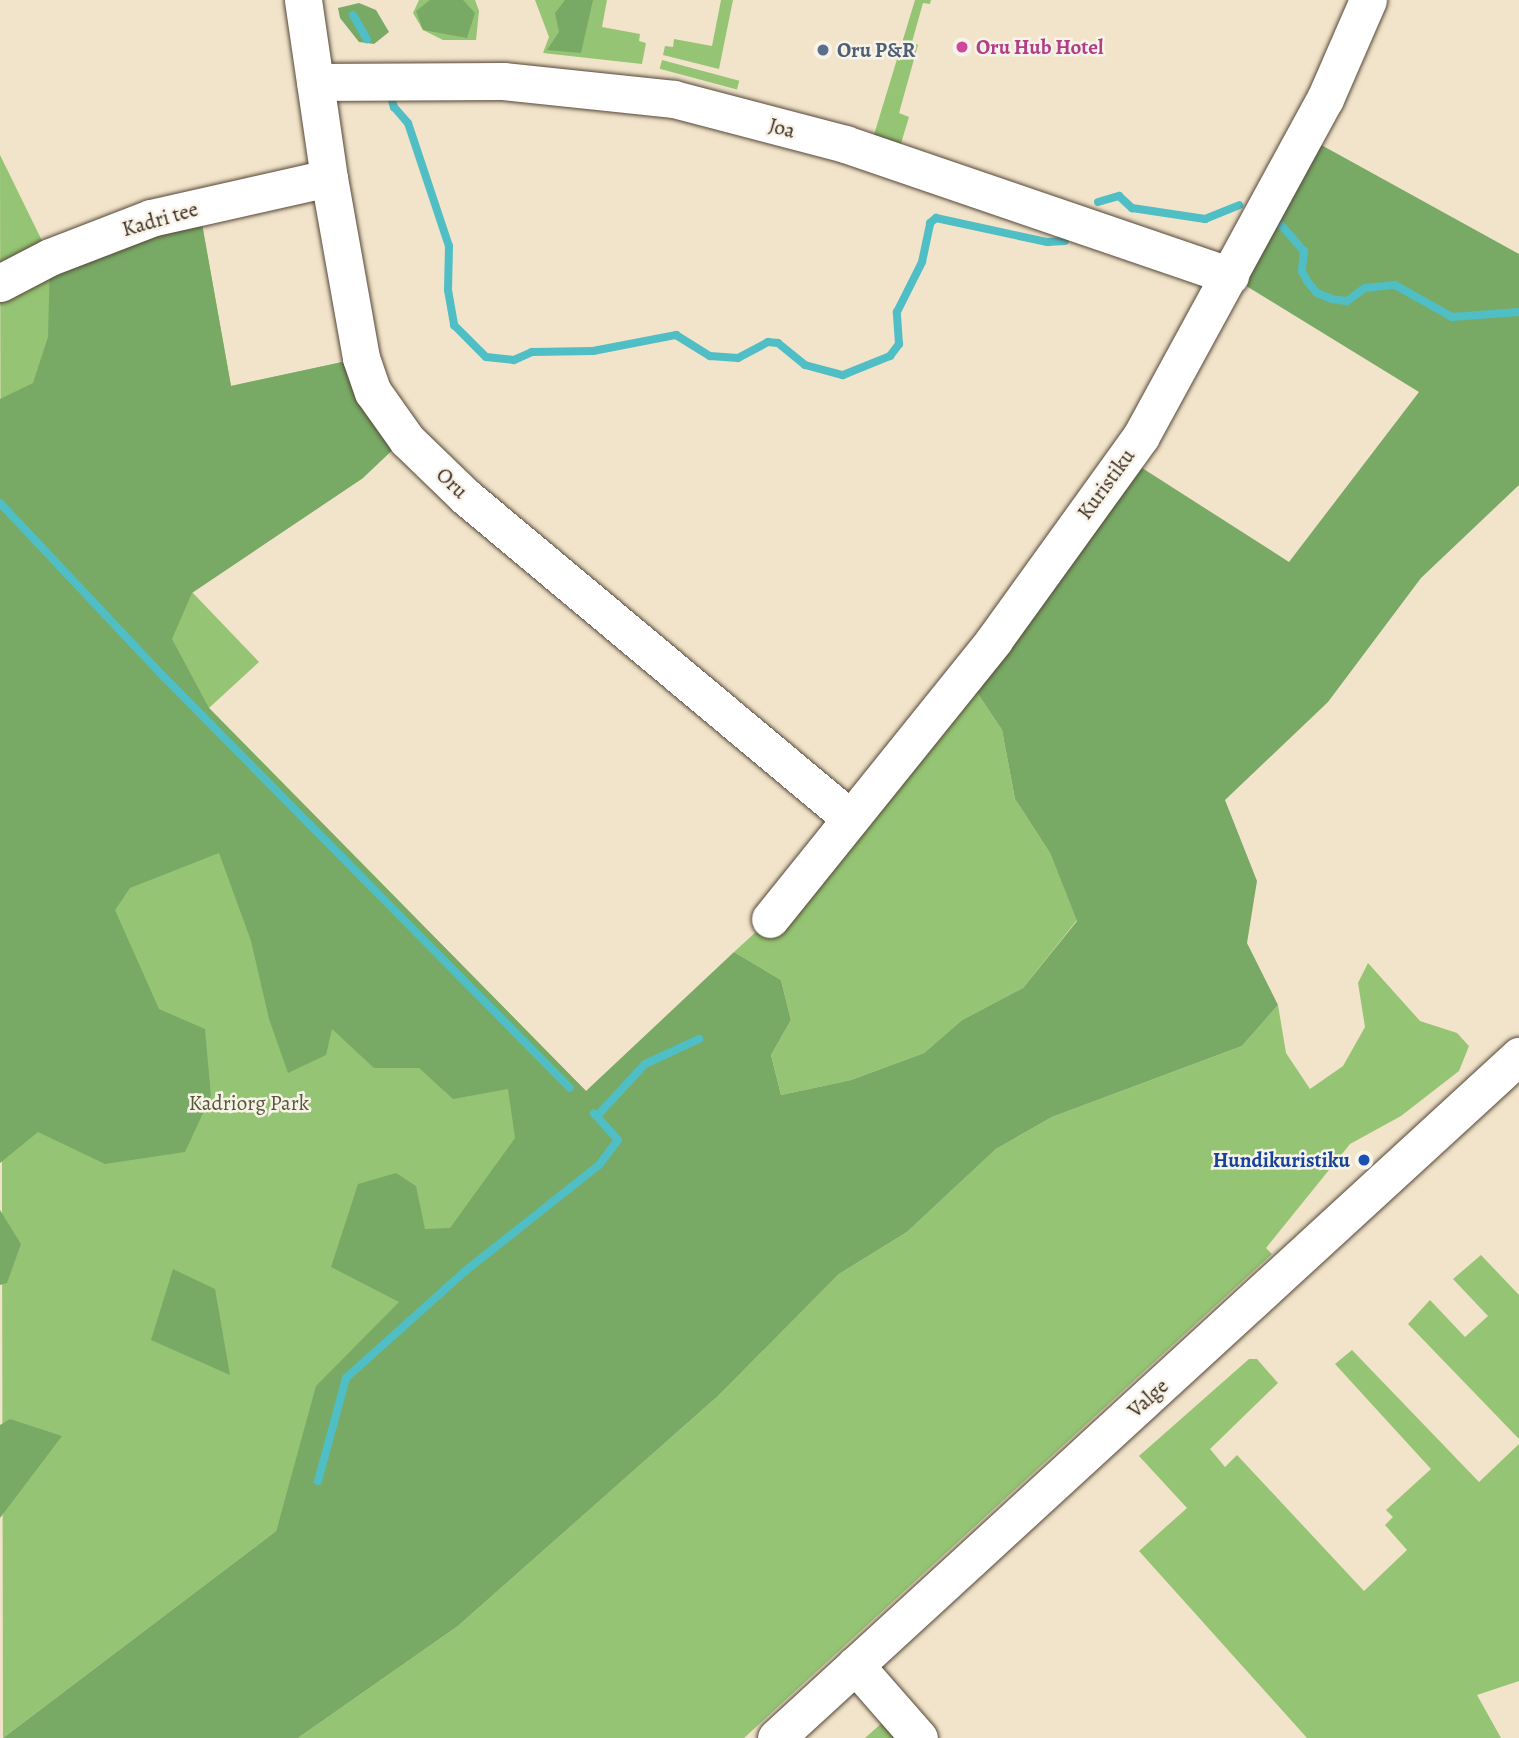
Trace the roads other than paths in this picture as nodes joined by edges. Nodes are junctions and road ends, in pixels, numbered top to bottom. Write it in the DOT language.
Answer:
graph roads {
  1 [pos="303,0"];
  2 [pos="1368,0"];
  3 [pos="314,82"];
  4 [pos="329,178"];
  5 [pos="1230,276"];
  6 [pos="0,283"];
  7 [pos="849,817"];
  8 [pos="770,919"];
  9 [pos="1519,1056"];
  10 [pos="855,1665"];
  11 [pos="776,1738"];
  12 [pos="919,1738"];
  1 -- 3 [label="street, Oru"];
  2 -- 5 [label="street, Kuristiku"];
  3 -- 4 [label="street, Oru"];
  3 -- 5 [label="street, Joa"];
  4 -- 6 [label="street, Kadri tee"];
  4 -- 7 [label="street, Oru"];
  5 -- 7 [label="street, Kuristiku"];
  7 -- 8 [label="street, Kuristiku"];
  9 -- 10 [label="street, Valge"];
  10 -- 11 [label="street, Valge"];
  10 -- 12 [label="street"];
}
